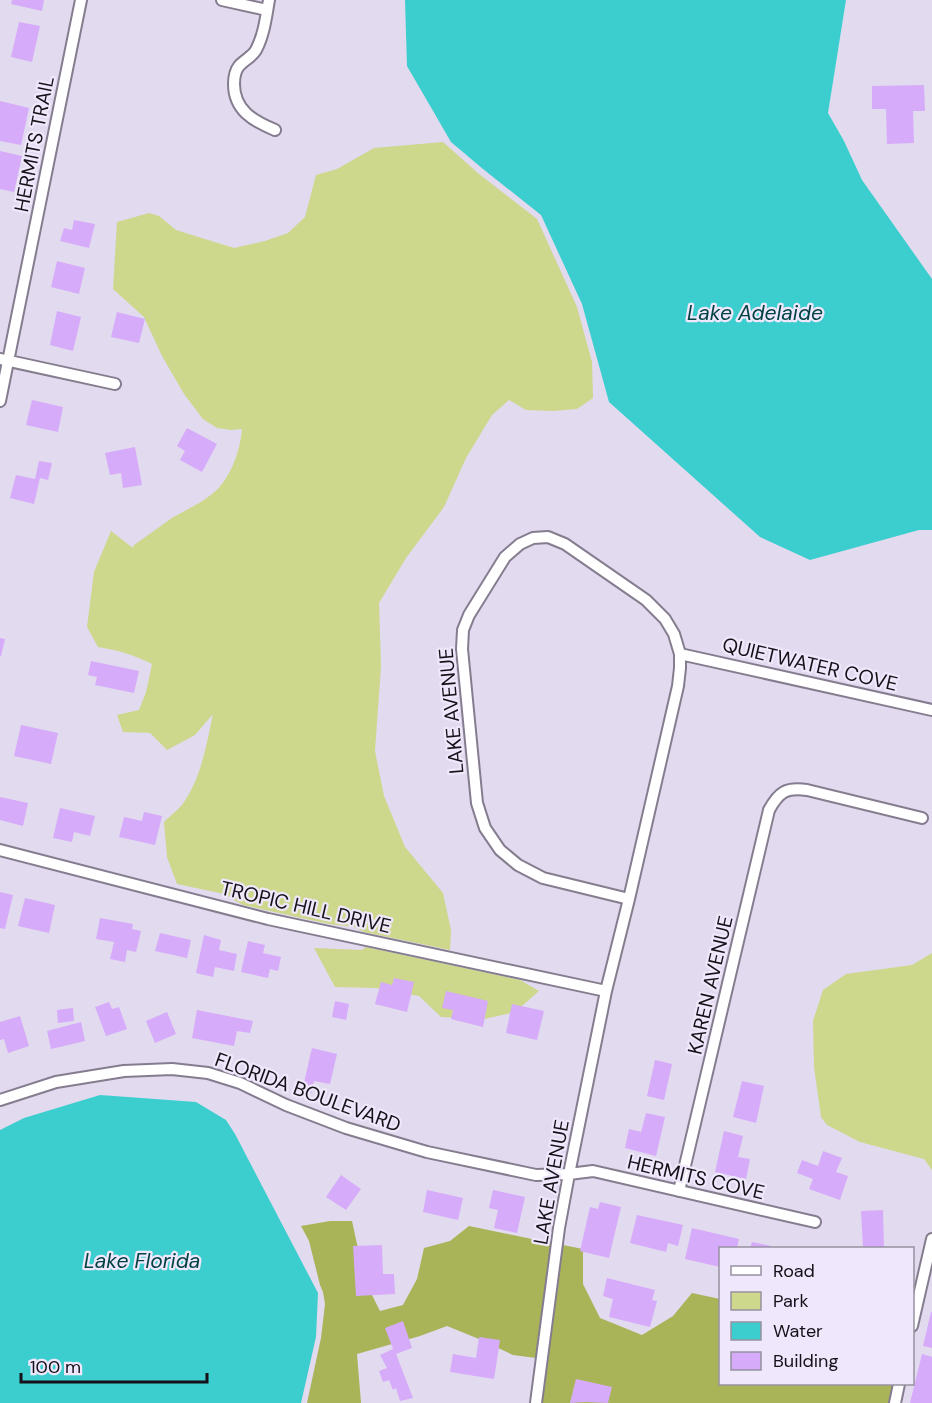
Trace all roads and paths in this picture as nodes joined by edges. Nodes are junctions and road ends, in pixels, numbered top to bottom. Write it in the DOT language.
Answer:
graph roads {
  1 [pos="81,0"];
  2 [pos="222,0"];
  3 [pos="268,5"];
  4 [pos="275,130"];
  5 [pos="4,360"];
  6 [pos="115,384"];
  7 [pos="0,401"];
  8 [pos="680,654"];
  9 [pos="932,710"];
  10 [pos="922,818"];
  11 [pos="0,850"];
  12 [pos="629,899"];
  13 [pos="606,990"];
  14 [pos="0,1100"];
  15 [pos="569,1174"];
  16 [pos="679,1191"];
  17 [pos="815,1222"];
  18 [pos="932,1239"];
  19 [pos="914,1317"];
  20 [pos="900,1385"];
  21 [pos="536,1403"];
  22 [pos="895,1403"];
  1 -- 5 [label="street, HERMITS TRAIL"];
  2 -- 3 [label="street"];
  3 -- 4 [label="street"];
  5 -- 6 [label="street"];
  5 -- 7 [label="street, HERMITS TRAIL"];
  8 -- 9 [label="street, QUIETWATER COVE"];
  8 -- 12 [label="street, LAKE AVENUE"];
  8 -- 12 [label="street, LAKE AVENUE"];
  10 -- 16 [label="street, KAREN AVENUE"];
  11 -- 13 [label="street, TROPIC HILL DRIVE"];
  12 -- 13 [label="street, LAKE AVENUE"];
  13 -- 15 [label="street, LAKE AVENUE"];
  14 -- 15 [label="street, FLORIDA BOULEVARD"];
  15 -- 16 [label="street, HERMITS COVE"];
  15 -- 21 [label="street, LAKE AVENUE"];
  16 -- 17 [label="street, HERMITS COVE"];
  18 -- 19 [label="street"];
  20 -- 22 [label="street"];
}
